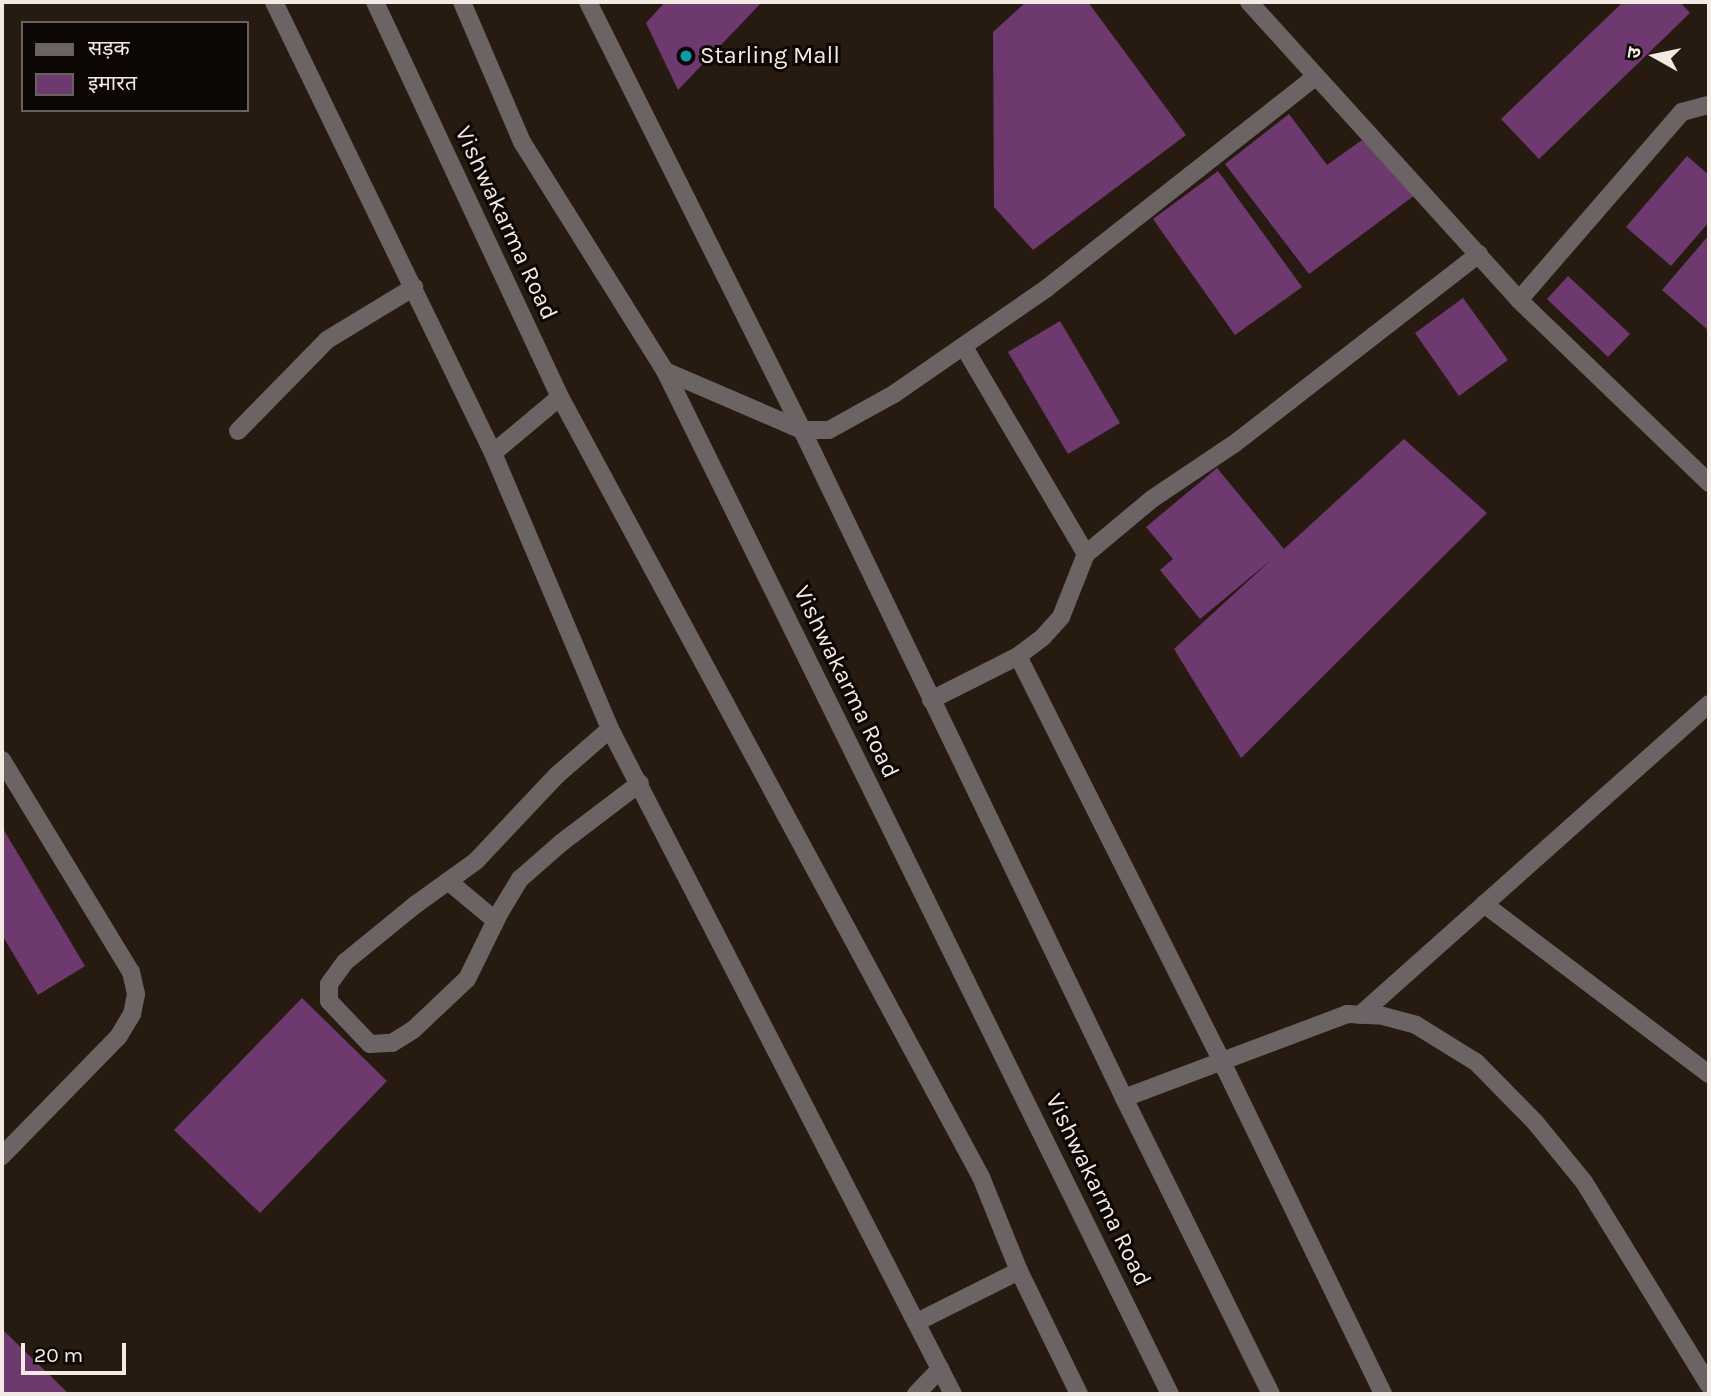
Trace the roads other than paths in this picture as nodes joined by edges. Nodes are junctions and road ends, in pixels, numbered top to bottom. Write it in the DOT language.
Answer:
graph roads {
  1 [pos="274,2"];
  2 [pos="376,2"];
  3 [pos="462,2"];
  4 [pos="588,2"];
  5 [pos="1248,2"];
  6 [pos="1316,76"];
  7 [pos="1709,105"];
  8 [pos="1479,254"];
  9 [pos="414,287"];
  10 [pos="1519,300"];
  11 [pos="964,347"];
  12 [pos="664,371"];
  13 [pos="560,397"];
  14 [pos="802,430"];
  15 [pos="238,431"];
  16 [pos="493,453"];
  17 [pos="1709,483"];
  18 [pos="1086,554"];
  19 [pos="1018,656"];
  20 [pos="932,700"];
  21 [pos="1709,704"];
  22 [pos="610,729"];
  23 [pos="2,760"];
  24 [pos="640,783"];
  25 [pos="448,881"];
  26 [pos="1484,904"];
  27 [pos="496,921"];
  28 [pos="1360,1015"];
  29 [pos="1221,1060"];
  30 [pos="1709,1074"];
  31 [pos="1124,1098"];
  32 [pos="2,1156"];
  33 [pos="1019,1271"];
  34 [pos="917,1322"];
  35 [pos="940,1369"];
  36 [pos="1709,1385"];
  37 [pos="916,1394"];
  38 [pos="953,1394"];
  39 [pos="1079,1394"];
  40 [pos="1170,1394"];
  41 [pos="1271,1394"];
  42 [pos="1383,1394"];
  1 -- 9 [label="street"];
  2 -- 13 [label="street, Vishwakarma Road"];
  3 -- 12 [label="street, Vishwakarma Road"];
  4 -- 14 [label="street"];
  5 -- 6 [label="street"];
  6 -- 8 [label="street"];
  6 -- 11 [label="street"];
  7 -- 10 [label="street"];
  8 -- 10 [label="street"];
  8 -- 18 [label="street"];
  9 -- 15 [label="street"];
  9 -- 16 [label="street"];
  10 -- 17 [label="street"];
  11 -- 14 [label="street"];
  11 -- 18 [label="street"];
  12 -- 14 [label="street"];
  12 -- 40 [label="street, Vishwakarma Road"];
  13 -- 16 [label="street"];
  13 -- 33 [label="street, Vishwakarma Road"];
  14 -- 20 [label="street"];
  16 -- 22 [label="street"];
  18 -- 19 [label="street"];
  19 -- 20 [label="street"];
  19 -- 29 [label="street"];
  20 -- 31 [label="street"];
  21 -- 26 [label="street"];
  22 -- 24 [label="street"];
  22 -- 25 [label="street"];
  23 -- 32 [label="street"];
  24 -- 27 [label="street"];
  24 -- 34 [label="street"];
  25 -- 27 [label="street"];
  25 -- 27 [label="street"];
  26 -- 28 [label="street"];
  26 -- 30 [label="street"];
  28 -- 29 [label="street"];
  28 -- 36 [label="street"];
  29 -- 31 [label="street"];
  29 -- 42 [label="street"];
  31 -- 41 [label="street"];
  33 -- 34 [label="street"];
  33 -- 39 [label="street, Vishwakarma Road"];
  34 -- 35 [label="street"];
  35 -- 37 [label="street"];
  35 -- 38 [label="street"];
}
